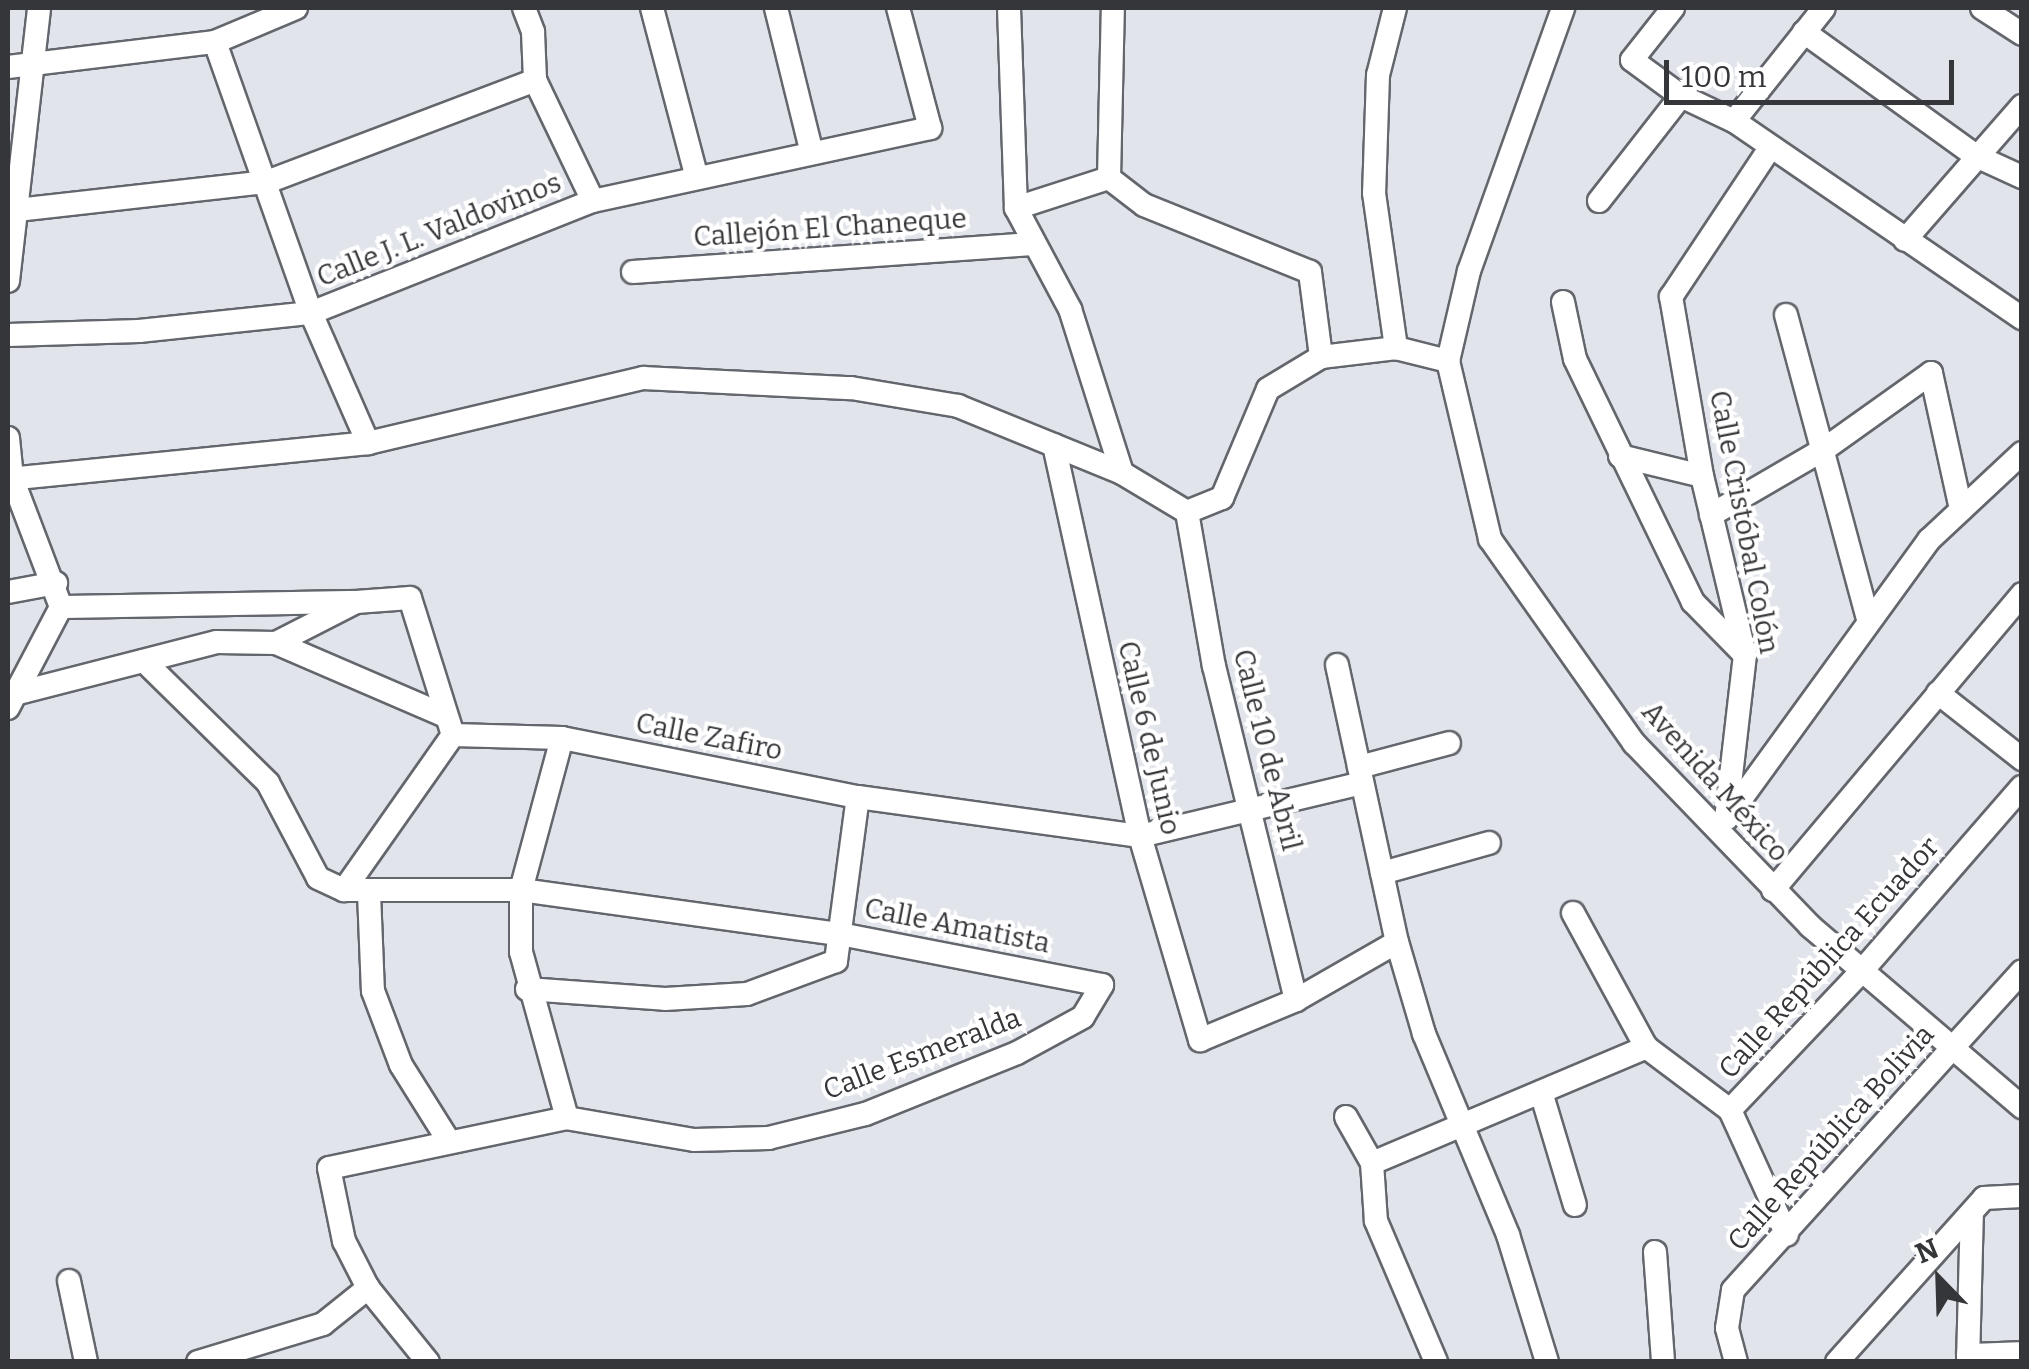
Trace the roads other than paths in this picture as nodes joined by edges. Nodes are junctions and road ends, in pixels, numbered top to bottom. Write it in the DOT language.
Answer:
graph roads {
  1 [pos="40,8"];
  2 [pos="296,8"];
  3 [pos="524,8"];
  4 [pos="652,8"];
  5 [pos="776,8"];
  6 [pos="898,8"];
  7 [pos="1009,8"];
  8 [pos="1113,8"];
  9 [pos="1395,8"];
  10 [pos="1563,8"];
  11 [pos="1673,8"];
  12 [pos="1824,8"];
  13 [pos="1982,8"];
  14 [pos="1804,32"];
  15 [pos="2022,34"];
  16 [pos="214,42"];
  17 [pos="8,67"];
  18 [pos="32,67"];
  19 [pos="535,80"];
  20 [pos="1682,96"];
  21 [pos="2022,106"];
  22 [pos="1734,121"];
  23 [pos="1770,148"];
  24 [pos="812,154"];
  25 [pos="1976,156"];
  26 [pos="696,175"];
  27 [pos="2022,177"];
  28 [pos="1108,178"];
  29 [pos="266,182"];
  30 [pos="593,200"];
  31 [pos="1599,201"];
  32 [pos="1016,208"];
  33 [pos="11,211"];
  34 [pos="1906,240"];
  35 [pos="1032,244"];
  36 [pos="632,272"];
  37 [pos="8,281"];
  38 [pos="1562,302"];
  39 [pos="310,314"];
  40 [pos="1786,315"];
  41 [pos="2022,318"];
  42 [pos="8,335"];
  43 [pos="1396,348"];
  44 [pos="1322,357"];
  45 [pos="1448,361"];
  46 [pos="8,438"];
  47 [pos="368,443"];
  48 [pos="1054,445"];
  49 [pos="1826,448"];
  50 [pos="2022,453"];
  51 [pos="1620,456"];
  52 [pos="1122,473"];
  53 [pos="1702,476"];
  54 [pos="2010,476"];
  55 [pos="10,478"];
  56 [pos="1961,510"];
  57 [pos="1187,512"];
  58 [pos="1711,515"];
  59 [pos="8,592"];
  60 [pos="2022,594"];
  61 [pos="58,595"];
  62 [pos="356,602"];
  63 [pos="1868,618"];
  64 [pos="276,642"];
  65 [pos="1745,654"];
  66 [pos="144,661"];
  67 [pos="1337,665"];
  68 [pos="1938,693"];
  69 [pos="13,700"];
  70 [pos="448,725"];
  71 [pos="562,738"];
  72 [pos="1450,743"];
  73 [pos="2022,759"];
  74 [pos="1361,775"];
  75 [pos="2022,787"];
  76 [pos="858,798"];
  77 [pos="1250,807"];
  78 [pos="1721,826"];
  79 [pos="1140,836"];
  80 [pos="1489,843"];
  81 [pos="1382,873"];
  82 [pos="344,890"];
  83 [pos="521,890"];
  84 [pos="1773,890"];
  85 [pos="369,893"];
  86 [pos="1573,913"];
  87 [pos="844,934"];
  88 [pos="1397,942"];
  89 [pos="2022,971"];
  90 [pos="1861,972"];
  91 [pos="1102,985"];
  92 [pos="526,990"];
  93 [pos="1296,1000"];
  94 [pos="1646,1048"];
  95 [pos="1952,1048"];
  96 [pos="1541,1092"];
  97 [pos="2022,1107"];
  98 [pos="1730,1110"];
  99 [pos="1346,1117"];
  100 [pos="567,1118"];
  101 [pos="1463,1122"];
  102 [pos="448,1140"];
  103 [pos="1372,1163"];
  104 [pos="2022,1196"];
  105 [pos="1575,1204"];
  106 [pos="1978,1206"];
  107 [pos="1787,1235"];
  108 [pos="1655,1252"];
  109 [pos="69,1281"];
  110 [pos="368,1288"];
  111 [pos="268,1354"];
  112 [pos="2022,1354"];
  113 [pos="1968,1358"];
  114 [pos="86,1362"];
  115 [pos="198,1362"];
  116 [pos="428,1362"];
  117 [pos="1436,1362"];
  118 [pos="1547,1362"];
  119 [pos="1662,1362"];
  120 [pos="1736,1362"];
  121 [pos="1837,1362"];
  1 -- 18 [label="street"];
  2 -- 16 [label="street"];
  3 -- 19 [label="street"];
  4 -- 26 [label="street"];
  5 -- 24 [label="street"];
  6 -- 24 [label="street, Calle J. L. Valdovinos"];
  7 -- 32 [label="street"];
  8 -- 28 [label="street"];
  9 -- 43 [label="street"];
  10 -- 45 [label="street"];
  11 -- 20 [label="street"];
  12 -- 14 [label="street"];
  13 -- 15 [label="street"];
  14 -- 22 [label="street"];
  14 -- 25 [label="street"];
  16 -- 18 [label="street"];
  16 -- 29 [label="street"];
  17 -- 18 [label="street"];
  18 -- 33 [label="street"];
  19 -- 29 [label="street"];
  19 -- 30 [label="street"];
  20 -- 22 [label="street"];
  20 -- 31 [label="street"];
  21 -- 25 [label="street"];
  22 -- 23 [label="street"];
  23 -- 34 [label="street"];
  23 -- 53 [label="street, Calle Cristóbal Colón"];
  24 -- 26 [label="street, Calle J. L. Valdovinos"];
  25 -- 27 [label="street"];
  25 -- 34 [label="street"];
  26 -- 30 [label="street, Calle J. L. Valdovinos"];
  28 -- 32 [label="street"];
  28 -- 44 [label="street"];
  29 -- 33 [label="street"];
  29 -- 39 [label="street"];
  30 -- 39 [label="street, Calle J. L. Valdovinos"];
  32 -- 35 [label="street"];
  33 -- 37 [label="street"];
  34 -- 41 [label="street"];
  35 -- 36 [label="street, Callejón El Chaneque"];
  35 -- 52 [label="street"];
  38 -- 51 [label="street"];
  39 -- 42 [label="street, Calle J. L. Valdovinos"];
  39 -- 47 [label="street"];
  40 -- 49 [label="street"];
  43 -- 44 [label="street"];
  43 -- 45 [label="street"];
  44 -- 57 [label="street"];
  45 -- 78 [label="street, Avenida México"];
  46 -- 55 [label="street"];
  47 -- 48 [label="street"];
  47 -- 55 [label="street"];
  48 -- 52 [label="street"];
  48 -- 79 [label="street, Calle 6 de Junio"];
  49 -- 56 [label="street"];
  49 -- 58 [label="street"];
  49 -- 63 [label="street"];
  50 -- 54 [label="street"];
  51 -- 53 [label="street"];
  51 -- 65 [label="street"];
  52 -- 57 [label="street"];
  53 -- 58 [label="street, Calle Cristóbal Colón"];
  54 -- 56 [label="street"];
  55 -- 61 [label="street"];
  56 -- 63 [label="street"];
  57 -- 77 [label="street, Calle 10 de Abril"];
  58 -- 65 [label="street, Calle Cristóbal Colón"];
  59 -- 61 [label="street"];
  60 -- 68 [label="street"];
  61 -- 62 [label="street"];
  61 -- 69 [label="street"];
  62 -- 64 [label="street"];
  62 -- 70 [label="street"];
  63 -- 78 [label="street"];
  64 -- 66 [label="street"];
  64 -- 70 [label="street"];
  65 -- 78 [label="street, Calle Cristóbal Colón"];
  66 -- 69 [label="street"];
  66 -- 82 [label="street"];
  67 -- 74 [label="street"];
  68 -- 73 [label="street"];
  68 -- 84 [label="street"];
  70 -- 71 [label="street, Calle Zafiro"];
  70 -- 82 [label="street"];
  71 -- 76 [label="street, Calle Zafiro"];
  71 -- 83 [label="street"];
  72 -- 74 [label="street"];
  74 -- 77 [label="street"];
  74 -- 81 [label="street"];
  75 -- 90 [label="street, Calle República Ecuador"];
  76 -- 79 [label="street, Calle Zafiro"];
  76 -- 87 [label="street"];
  77 -- 79 [label="street"];
  77 -- 93 [label="street, Calle 10 de Abril"];
  78 -- 84 [label="street, Avenida México"];
  79 -- 93 [label="street, Calle 6 de Junio"];
  80 -- 81 [label="street"];
  81 -- 88 [label="street"];
  82 -- 85 [label="street"];
  83 -- 85 [label="street"];
  83 -- 87 [label="street"];
  83 -- 92 [label="street"];
  84 -- 90 [label="street, Avenida México"];
  85 -- 102 [label="street"];
  86 -- 94 [label="street"];
  87 -- 91 [label="street, Calle Amatista"];
  87 -- 92 [label="street, Calle Amatista"];
  88 -- 93 [label="street"];
  88 -- 101 [label="street"];
  89 -- 95 [label="street, Calle República Bolivia"];
  90 -- 95 [label="street, Avenida México"];
  90 -- 98 [label="street, Calle República Ecuador"];
  91 -- 100 [label="street, Calle Esmeralda"];
  92 -- 100 [label="street"];
  94 -- 96 [label="street"];
  94 -- 98 [label="street"];
  95 -- 97 [label="street, Avenida México"];
  95 -- 107 [label="street, Calle República Bolivia"];
  96 -- 101 [label="street"];
  96 -- 105 [label="street"];
  98 -- 107 [label="street, Calle República Ecuador"];
  99 -- 103 [label="street"];
  100 -- 102 [label="street, Calle Esmeralda"];
  101 -- 103 [label="street"];
  101 -- 118 [label="street"];
  102 -- 110 [label="street, Calle Esmeralda"];
  103 -- 117 [label="street"];
  104 -- 106 [label="street"];
  106 -- 113 [label="street"];
  106 -- 121 [label="street"];
  107 -- 120 [label="street, Calle República Bolivia"];
  108 -- 119 [label="street"];
  109 -- 114 [label="street"];
  110 -- 111 [label="street"];
  110 -- 116 [label="street"];
  111 -- 115 [label="street"];
  112 -- 113 [label="street"];
}
